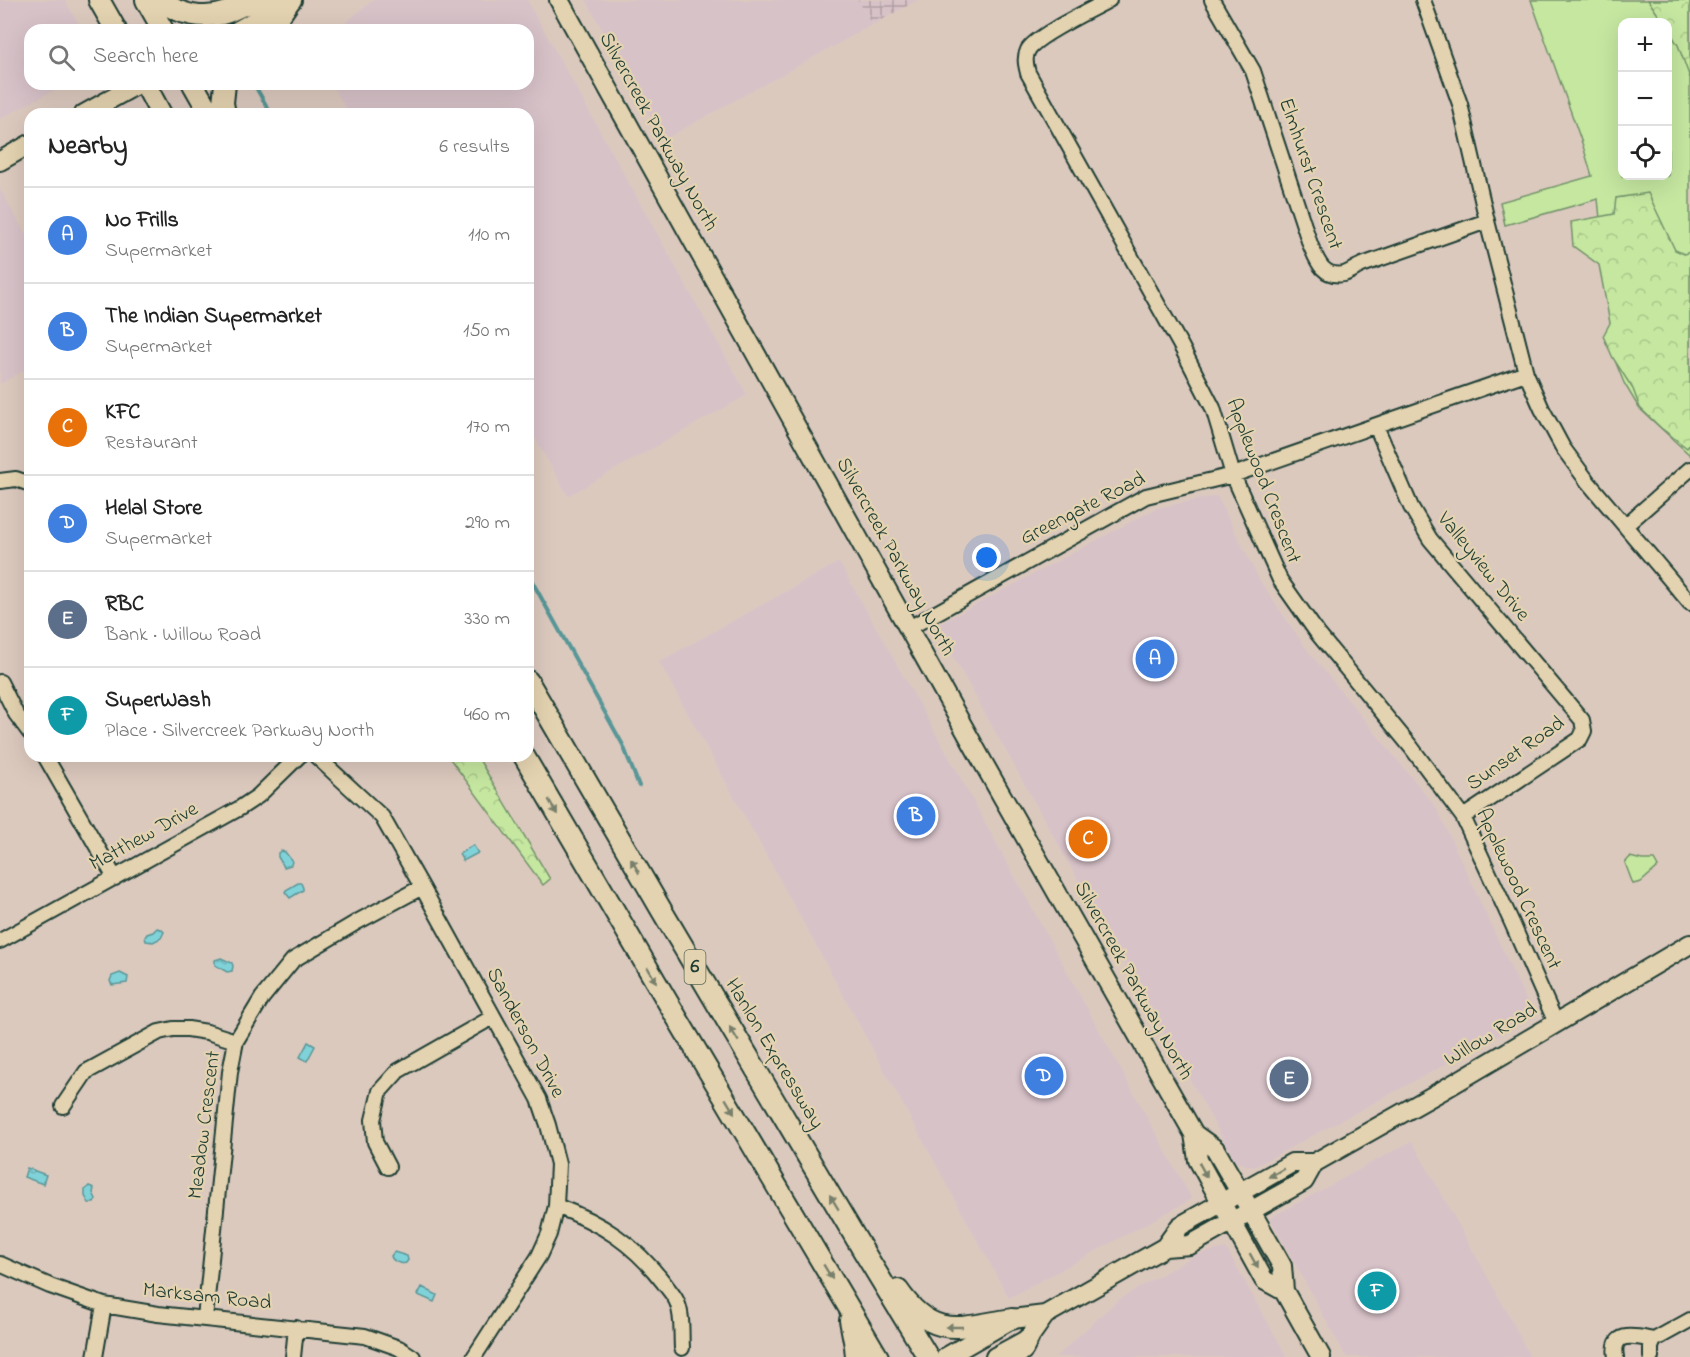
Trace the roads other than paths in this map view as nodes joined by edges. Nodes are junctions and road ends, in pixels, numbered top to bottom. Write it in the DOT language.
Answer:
graph roads {
  1 [pos="99,0"];
  2 [pos="146,0"];
  3 [pos="161,0"];
  4 [pos="559,0"];
  5 [pos="1108,0"];
  6 [pos="1212,0"];
  7 [pos="1424,0"];
  8 [pos="290,1"];
  9 [pos="113,24"];
  10 [pos="160,24"];
  11 [pos="249,24"];
  12 [pos="274,24"];
  13 [pos="127,90"];
  14 [pos="148,90"];
  15 [pos="196,90"];
  16 [pos="224,90"];
  17 [pos="95,108"];
  18 [pos="158,108"];
  19 [pos="207,108"];
  20 [pos="224,108"];
  21 [pos="24,147"];
  22 [pos="0,161"];
  23 [pos="1487,221"];
  24 [pos="1526,373"];
  25 [pos="1376,426"];
  26 [pos="1690,469"];
  27 [pos="1233,475"];
  28 [pos="0,481"];
  29 [pos="24,482"];
  30 [pos="1625,526"];
  31 [pos="1690,603"];
  32 [pos="909,628"];
  33 [pos="0,682"];
  34 [pos="534,691"];
  35 [pos="1582,720"];
  36 [pos="24,725"];
  37 [pos="48,762"];
  38 [pos="294,762"];
  39 [pos="322,762"];
  40 [pos="528,762"];
  41 [pos="1463,817"];
  42 [pos="115,878"];
  43 [pos="422,886"];
  44 [pos="0,941"];
  45 [pos="1690,944"];
  46 [pos="493,1017"];
  47 [pos="1556,1023"];
  48 [pos="236,1041"];
  49 [pos="63,1106"];
  50 [pos="1194,1134"];
  51 [pos="1314,1163"];
  52 [pos="388,1167"];
  53 [pos="1240,1192"];
  54 [pos="1221,1202"];
  55 [pos="556,1206"];
  56 [pos="1251,1211"];
  57 [pos="1232,1221"];
  58 [pos="1165,1247"];
  59 [pos="864,1252"];
  60 [pos="0,1264"];
  61 [pos="1284,1292"];
  62 [pos="846,1302"];
  63 [pos="104,1305"];
  64 [pos="1045,1315"];
  65 [pos="205,1318"];
  66 [pos="1012,1319"];
  67 [pos="1690,1320"];
  68 [pos="296,1328"];
  69 [pos="1028,1339"];
  70 [pos="1654,1340"];
  71 [pos="682,1348"];
  72 [pos="94,1357"];
  73 [pos="293,1357"];
  74 [pos="413,1357"];
  75 [pos="474,1357"];
  76 [pos="856,1357"];
  77 [pos="878,1357"];
  78 [pos="928,1357"];
  79 [pos="946,1357"];
  80 [pos="995,1357"];
  81 [pos="1014,1357"];
  82 [pos="1321,1357"];
  83 [pos="1616,1357"];
  84 [pos="1651,1357"];
  1 -- 9 [label="highway"];
  2 -- 10 [label="highway"];
  3 -- 8 [label="highway"];
  4 -- 32 [label="main road, Silvercreek Parkway North"];
  5 -- 27 [label="street, Applewood Crescent"];
  6 -- 23 [label="street, Elmhurst Crescent"];
  7 -- 23 [label="street"];
  8 -- 11 [label="main road"];
  8 -- 12 [label="highway"];
  13 -- 17 [label="main road"];
  14 -- 18 [label="highway"];
  15 -- 19 [label="highway"];
  16 -- 20 [label="highway"];
  21 -- 22 [label="main road"];
  23 -- 24 [label="street"];
  24 -- 25 [label="street, Greengate Road"];
  24 -- 30 [label="street"];
  25 -- 27 [label="street, Greengate Road"];
  25 -- 35 [label="street, Valleyview Drive"];
  26 -- 30 [label="street"];
  27 -- 32 [label="street, Greengate Road"];
  27 -- 41 [label="street, Applewood Crescent"];
  28 -- 29 [label="street"];
  30 -- 31 [label="street"];
  32 -- 50 [label="main road, Silvercreek Parkway North"];
  33 -- 36 [label="street"];
  59 -- 34 [label="highway, Hanlon Expressway / 6, one-way"];
  35 -- 41 [label="street, Sunset Road"];
  37 -- 42 [label="street"];
  38 -- 42 [label="street, Matthew Drive"];
  39 -- 43 [label="street, Sanderson Drive"];
  40 -- 62 [label="highway, 6, one-way"];
  41 -- 47 [label="street, Applewood Crescent"];
  42 -- 44 [label="street, Matthew Drive"];
  43 -- 46 [label="street, Sanderson Drive"];
  43 -- 48 [label="street, Meadow Crescent"];
  45 -- 47 [label="main road, Willow Road"];
  46 -- 52 [label="street"];
  46 -- 55 [label="street, Sanderson Drive"];
  47 -- 51 [label="main road, Willow Road"];
  48 -- 49 [label="street"];
  48 -- 65 [label="street, Meadow Crescent"];
  50 -- 53 [label="main road, Silvercreek Parkway North"];
  50 -- 54 [label="main road, Silvercreek Parkway North, one-way"];
  51 -- 53 [label="main road, Willow Road, one-way"];
  51 -- 56 [label="main road, Willow Road"];
  53 -- 54 [label="main road, Willow Road"];
  53 -- 56 [label="main road, Silvercreek Parkway North"];
  54 -- 57 [label="main road, Silvercreek Parkway North"];
  54 -- 58 [label="main road, Willow Road"];
  55 -- 71 [label="street"];
  55 -- 75 [label="street, Sanderson Drive"];
  56 -- 57 [label="main road, Willow Road"];
  56 -- 61 [label="main road, Silvercreek Parkway North"];
  57 -- 58 [label="main road, Willow Road"];
  57 -- 61 [label="main road, Silvercreek Parkway North, one-way"];
  58 -- 64 [label="main road, Willow Road"];
  66 -- 59 [label="highway, one-way"];
  59 -- 78 [label="highway, Hanlon Expressway / 6"];
  60 -- 63 [label="street, Marksam Road"];
  61 -- 82 [label="main road, Silvercreek Parkway North"];
  62 -- 76 [label="highway"];
  62 -- 77 [label="highway, 6"];
  63 -- 65 [label="street, Marksam Road"];
  63 -- 72 [label="street"];
  64 -- 66 [label="main road, Willow Road"];
  64 -- 69 [label="main road, Willow Road"];
  65 -- 68 [label="street, Marksam Road"];
  66 -- 79 [label="main road, Willow Road"];
  67 -- 70 [label="street"];
  68 -- 73 [label="street"];
  68 -- 74 [label="street, Marksam Road"];
  69 -- 80 [label="main road, Willow Road"];
  69 -- 81 [label="highway"];
  70 -- 83 [label="street"];
  70 -- 84 [label="street"];
}
